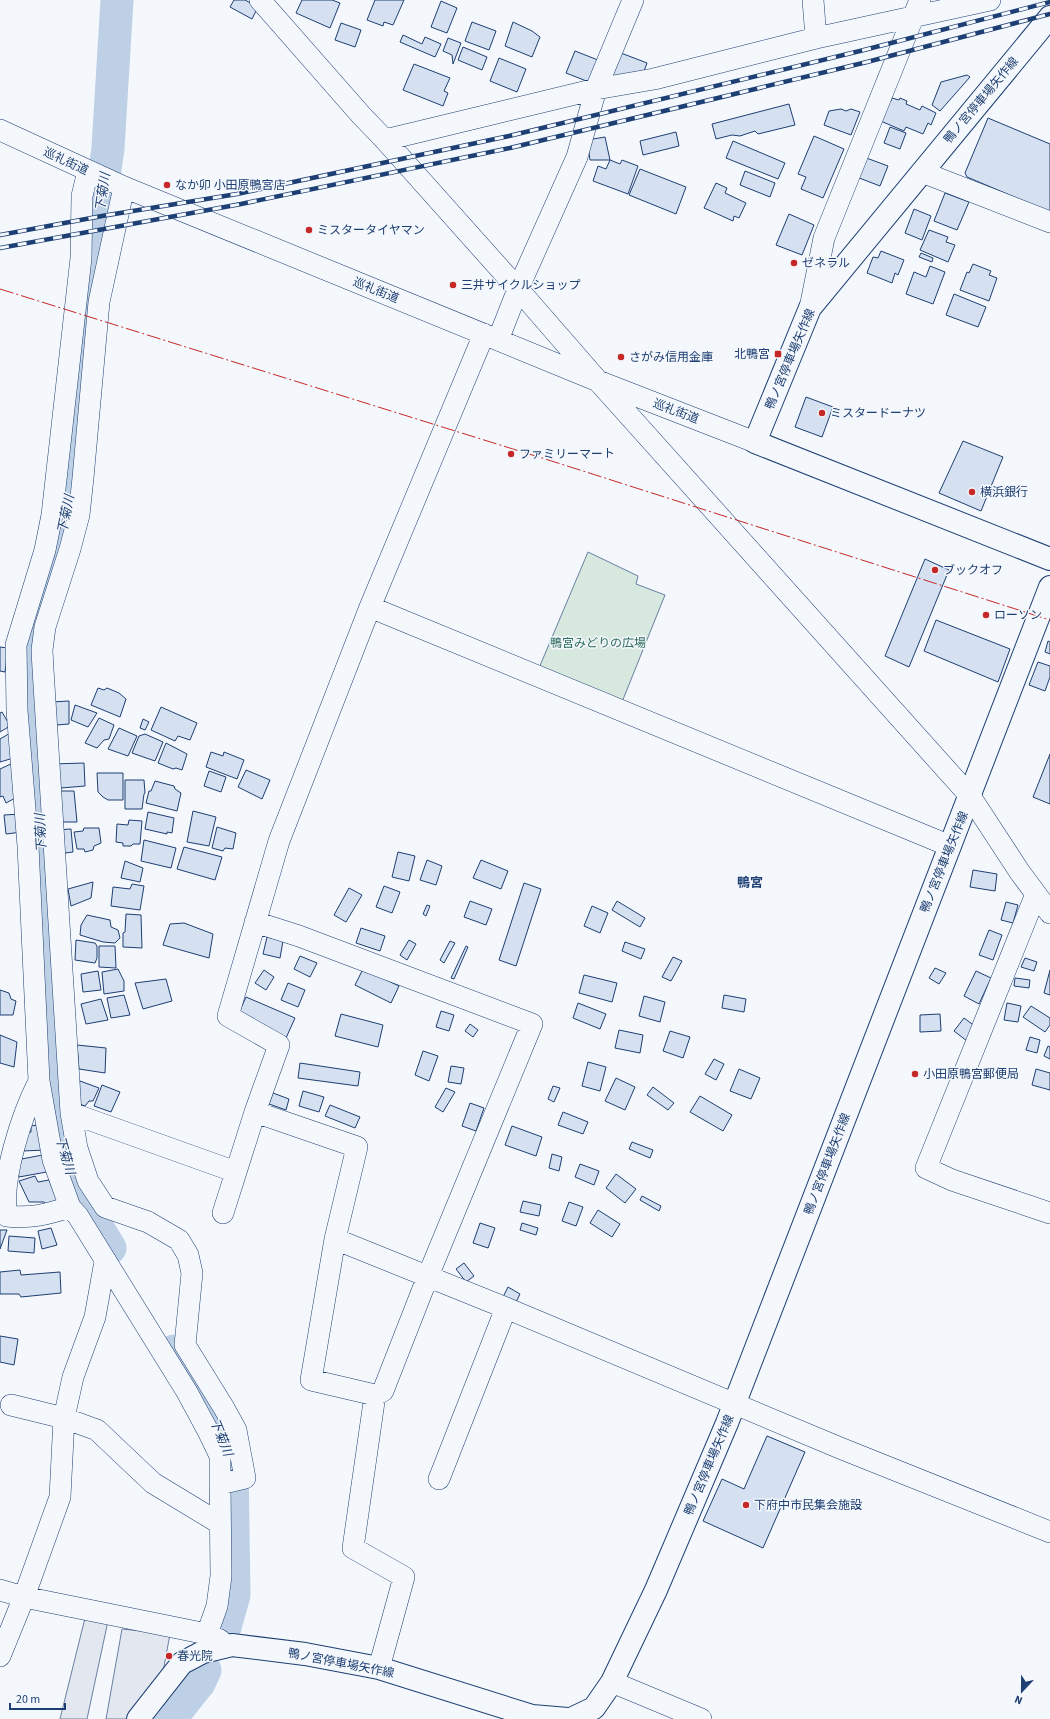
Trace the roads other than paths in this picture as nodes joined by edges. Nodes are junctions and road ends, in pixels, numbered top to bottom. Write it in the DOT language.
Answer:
graph roads {
  1 [pos="260,0"];
  2 [pos="633,0"];
  3 [pos="813,0"];
  4 [pos="990,0"];
  5 [pos="916,9"];
  6 [pos="1050,17"];
  7 [pos="816,38"];
  8 [pos="596,90"];
  9 [pos="0,130"];
  10 [pos="385,140"];
  11 [pos="922,172"];
  12 [pos="106,179"];
  13 [pos="1050,222"];
  14 [pos="518,289"];
  15 [pos="810,308"];
  16 [pos="491,337"];
  17 [pos="598,381"];
  18 [pos="755,442"];
  19 [pos="1050,559"];
  20 [pos="1050,587"];
  21 [pos="370,607"];
  22 [pos="970,796"];
  23 [pos="950,846"];
  24 [pos="1036,894"];
  25 [pos="1050,913"];
  26 [pos="255,922"];
  27 [pos="39,1081"];
  28 [pos="255,1112"];
  29 [pos="71,1113"];
  30 [pos="236,1172"];
  31 [pos="70,1207"];
  32 [pos="223,1213"];
  33 [pos="1050,1213"];
  34 [pos="335,1239"];
  35 [pos="105,1261"];
  36 [pos="428,1276"];
  37 [pos="506,1308"];
  38 [pos="375,1395"];
  39 [pos="735,1404"];
  40 [pos="11,1405"];
  41 [pos="64,1418"];
  42 [pos="439,1479"];
  43 [pos="220,1484"];
  44 [pos="219,1523"];
  45 [pos="1050,1532"];
  46 [pos="0,1590"];
  47 [pos="24,1597"];
  48 [pos="207,1634"];
  49 [pos="232,1645"];
  50 [pos="0,1656"];
  51 [pos="380,1668"];
  52 [pos="612,1682"];
  53 [pos="138,1719"];
  54 [pos="570,1719"];
  55 [pos="701,1719"];
  1 -- 10 [label="street"];
  2 -- 8 [label="street"];
  3 -- 7 [label="street"];
  4 -- 5 [label="street"];
  5 -- 7 [label="street"];
  5 -- 15 [label="street"];
  6 -- 11 [label="main road, 鴨ノ宮停車場矢作線"];
  7 -- 8 [label="street"];
  8 -- 10 [label="street"];
  8 -- 14 [label="street"];
  9 -- 12 [label="street, 巡礼街道"];
  10 -- 14 [label="street"];
  11 -- 13 [label="street"];
  11 -- 15 [label="main road, 鴨ノ宮停車場矢作線"];
  12 -- 16 [label="street, 巡礼街道"];
  12 -- 27 [label="street"];
  12 -- 29 [label="street"];
  14 -- 16 [label="street"];
  14 -- 17 [label="street"];
  15 -- 18 [label="main road, 鴨ノ宮停車場矢作線"];
  16 -- 17 [label="street, 巡礼街道"];
  16 -- 21 [label="street"];
  17 -- 18 [label="street, 巡礼街道"];
  17 -- 22 [label="street"];
  18 -- 19 [label="main road"];
  20 -- 22 [label="main road, 鴨ノ宮停車場矢作線"];
  21 -- 23 [label="street"];
  21 -- 26 [label="street"];
  22 -- 23 [label="main road, 鴨ノ宮停車場矢作線"];
  22 -- 24 [label="street"];
  23 -- 39 [label="main road, 鴨ノ宮停車場矢作線"];
  24 -- 25 [label="street"];
  24 -- 33 [label="street"];
  26 -- 28 [label="street"];
  26 -- 36 [label="street"];
  27 -- 31 [label="street"];
  27 -- 31 [label="street"];
  28 -- 30 [label="street"];
  28 -- 34 [label="street"];
  29 -- 30 [label="street"];
  29 -- 43 [label="street"];
  30 -- 32 [label="street"];
  31 -- 35 [label="street"];
  34 -- 36 [label="street"];
  34 -- 38 [label="street"];
  35 -- 41 [label="street"];
  35 -- 43 [label="street"];
  36 -- 37 [label="street"];
  36 -- 38 [label="street"];
  37 -- 39 [label="street"];
  37 -- 42 [label="street"];
  38 -- 51 [label="street"];
  39 -- 45 [label="street"];
  39 -- 52 [label="main road, 鴨ノ宮停車場矢作線"];
  40 -- 41 [label="street"];
  41 -- 44 [label="street"];
  41 -- 47 [label="street"];
  43 -- 44 [label="street"];
  44 -- 48 [label="street"];
  46 -- 47 [label="street"];
  47 -- 48 [label="street"];
  47 -- 50 [label="street"];
  48 -- 49 [label="street"];
  49 -- 51 [label="main road, 鴨ノ宮停車場矢作線"];
  49 -- 53 [label="main road, 鴨ノ宮停車場矢作線"];
  51 -- 54 [label="main road, 鴨ノ宮停車場矢作線"];
  52 -- 54 [label="main road, 鴨ノ宮停車場矢作線"];
  52 -- 55 [label="street"];
}
